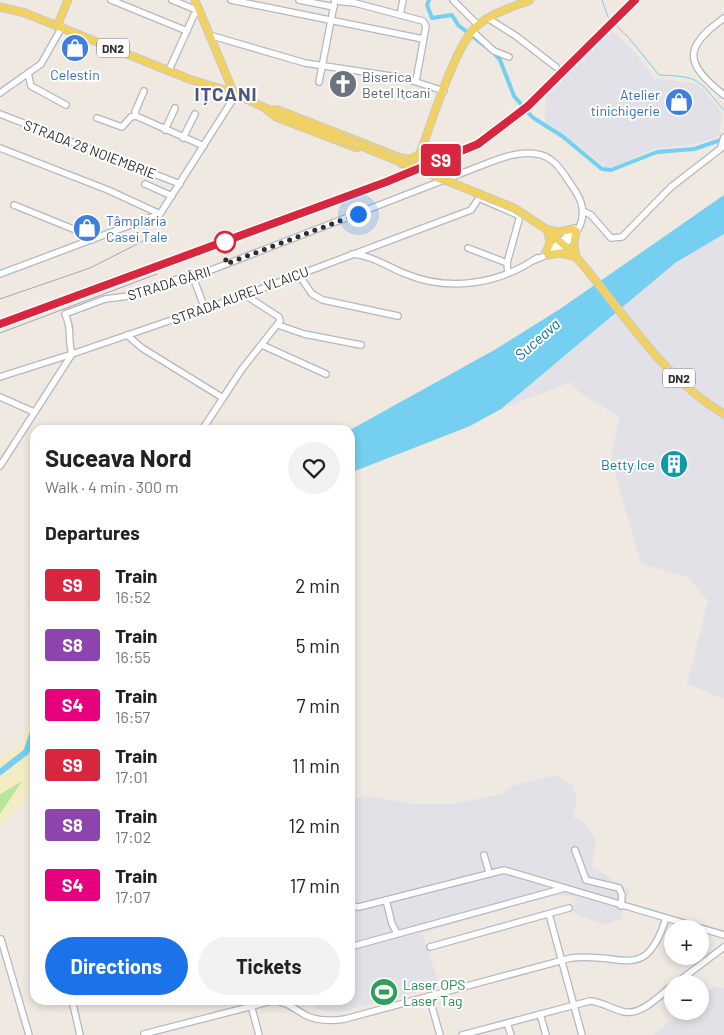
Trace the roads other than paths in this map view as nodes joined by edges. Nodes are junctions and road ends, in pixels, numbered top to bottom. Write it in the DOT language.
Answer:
graph roads {
  1 [pos="68,0"];
  2 [pos="111,0"];
  3 [pos="172,0"];
  4 [pos="195,0"];
  5 [pos="231,0"];
  6 [pos="299,0"];
  7 [pos="403,0"];
  8 [pos="453,0"];
  9 [pos="530,0"];
  10 [pos="334,3"];
  11 [pos="0,6"];
  12 [pos="199,11"];
  13 [pos="400,15"];
  14 [pos="488,18"];
  15 [pos="724,18"];
  16 [pos="331,20"];
  17 [pos="478,25"];
  18 [pos="60,27"];
  19 [pos="187,31"];
  20 [pos="470,33"];
  21 [pos="209,35"];
  22 [pos="424,39"];
  23 [pos="509,57"];
  24 [pos="323,64"];
  25 [pos="556,66"];
  26 [pos="169,70"];
  27 [pos="226,73"];
  28 [pos="28,74"];
  29 [pos="416,81"];
  30 [pos="319,82"];
  31 [pos="220,90"];
  32 [pos="144,91"];
  33 [pos="0,92"];
  34 [pos="444,92"];
  35 [pos="724,95"];
  36 [pos="235,96"];
  37 [pos="66,105"];
  38 [pos="174,108"];
  39 [pos="267,110"];
  40 [pos="0,114"];
  41 [pos="195,114"];
  42 [pos="136,116"];
  43 [pos="97,118"];
  44 [pos="165,130"];
  45 [pos="183,138"];
  46 [pos="723,143"];
  47 [pos="204,146"];
  48 [pos="0,148"];
  49 [pos="145,184"];
  50 [pos="180,184"];
  51 [pos="172,196"];
  52 [pos="14,204"];
  53 [pos="582,211"];
  54 [pos="160,214"];
  55 [pos="546,229"];
  56 [pos="575,230"];
  57 [pos="92,240"];
  58 [pos="562,244"];
  59 [pos="468,248"];
  60 [pos="547,253"];
  61 [pos="350,254"];
  62 [pos="576,256"];
  63 [pos="507,263"];
  64 [pos="508,273"];
  65 [pos="0,274"];
  66 [pos="299,274"];
  67 [pos="194,277"];
  68 [pos="245,295"];
  69 [pos="205,309"];
  70 [pos="398,316"];
  71 [pos="278,325"];
  72 [pos="127,335"];
  73 [pos="262,345"];
  74 [pos="360,345"];
  75 [pos="72,354"];
  76 [pos="326,374"];
  77 [pos="0,377"];
  78 [pos="0,397"];
  79 [pos="223,398"];
  80 [pos="34,412"];
  81 [pos="724,414"];
  82 [pos="205,425"];
  83 [pos="0,466"];
  84 [pos="575,850"];
  85 [pos="484,855"];
  86 [pos="489,872"];
  87 [pos="565,888"];
  88 [pos="386,900"];
  89 [pos="355,906"];
  90 [pos="621,906"];
  91 [pos="569,908"];
  92 [pos="549,914"];
  93 [pos="666,918"];
  94 [pos="397,933"];
  95 [pos="724,935"];
  96 [pos="1,939"];
  97 [pos="355,946"];
  98 [pos="430,947"];
  99 [pos="724,947"];
  100 [pos="561,960"];
  101 [pos="687,975"];
  102 [pos="664,992"];
  103 [pos="429,996"];
  104 [pos="73,1005"];
  105 [pos="256,1005"];
  106 [pos="291,1005"];
  107 [pos="573,1005"];
  108 [pos="251,1006"];
  109 [pos="540,1014"];
  110 [pos="507,1023"];
  111 [pos="475,1033"];
  112 [pos="147,1034"];
  113 [pos="29,1035"];
  114 [pos="80,1035"];
  115 [pos="259,1035"];
  116 [pos="440,1035"];
  117 [pos="462,1035"];
  118 [pos="511,1035"];
  119 [pos="546,1035"];
  120 [pos="582,1035"];
  1 -- 18 [label="main road"];
  2 -- 19 [label="street"];
  3 -- 12 [label="street"];
  4 -- 12 [label="main road"];
  5 -- 16 [label="street"];
  6 -- 10 [label="street"];
  7 -- 13 [label="street"];
  8 -- 17 [label="street"];
  9 -- 14 [label="main road"];
  10 -- 13 [label="street"];
  10 -- 16 [label="street"];
  11 -- 18 [label="main road, DN2"];
  12 -- 19 [label="street"];
  12 -- 21 [label="main road"];
  13 -- 22 [label="street"];
  14 -- 17 [label="main road"];
  14 -- 25 [label="street"];
  15 -- 35 [label="street"];
  16 -- 22 [label="street"];
  16 -- 24 [label="street"];
  17 -- 20 [label="main road"];
  18 -- 26 [label="main road, DN2"];
  18 -- 28 [label="street"];
  19 -- 26 [label="street"];
  20 -- 23 [label="street"];
  20 -- 34 [label="main road"];
  21 -- 24 [label="street"];
  21 -- 27 [label="main road"];
  22 -- 29 [label="street"];
  24 -- 29 [label="street"];
  24 -- 30 [label="street"];
  26 -- 31 [label="main road, DN2"];
  27 -- 31 [label="main road"];
  27 -- 36 [label="main road"];
  28 -- 33 [label="street"];
  28 -- 37 [label="street"];
  29 -- 34 [label="street"];
  31 -- 36 [label="main road, DN2"];
  32 -- 42 [label="street"];
  34 -- 39 [label="main road"];
  36 -- 39 [label="main road, DN2"];
  36 -- 47 [label="street"];
  38 -- 44 [label="street"];
  39 -- 55 [label="main road, DN2, bridge"];
  40 -- 50 [label="street, STRADA 28 NOIEMBRIE"];
  41 -- 45 [label="street"];
  42 -- 43 [label="street"];
  42 -- 44 [label="street"];
  44 -- 45 [label="street"];
  45 -- 47 [label="street"];
  46 -- 53 [label="street"];
  47 -- 50 [label="street"];
  48 -- 54 [label="street"];
  49 -- 51 [label="street"];
  50 -- 51 [label="street"];
  51 -- 54 [label="street"];
  52 -- 57 [label="street"];
  53 -- 56 [label="street"];
  53 -- 67 [label="street, STRADA GĂRII"];
  54 -- 57 [label="street"];
  55 -- 56 [label="main road"];
  55 -- 58 [label="main road, DN2"];
  55 -- 60 [label="main road"];
  56 -- 58 [label="street"];
  56 -- 62 [label="main road"];
  57 -- 65 [label="street"];
  58 -- 60 [label="street"];
  58 -- 62 [label="main road, DN2"];
  59 -- 63 [label="street"];
  60 -- 62 [label="main road"];
  60 -- 64 [label="street"];
  61 -- 63 [label="street, STRADA AUREL VLAICU"];
  61 -- 64 [label="street"];
  61 -- 66 [label="street, STRADA AUREL VLAICU"];
  62 -- 81 [label="main road, DN2"];
  63 -- 64 [label="street"];
  66 -- 68 [label="street, STRADA AUREL VLAICU"];
  66 -- 70 [label="street"];
  67 -- 69 [label="street"];
  67 -- 75 [label="street, STRADA GĂRII"];
  68 -- 69 [label="street, STRADA AUREL VLAICU"];
  68 -- 71 [label="street"];
  69 -- 72 [label="street, STRADA AUREL VLAICU"];
  71 -- 73 [label="street"];
  71 -- 74 [label="street"];
  72 -- 75 [label="street, STRADA AUREL VLAICU"];
  72 -- 79 [label="street"];
  73 -- 76 [label="street"];
  73 -- 79 [label="street"];
  75 -- 77 [label="street, STRADA AUREL VLAICU"];
  75 -- 80 [label="street"];
  78 -- 80 [label="street"];
  79 -- 82 [label="street"];
  80 -- 83 [label="street"];
  84 -- 90 [label="street"];
  85 -- 86 [label="street"];
  86 -- 87 [label="street"];
  86 -- 88 [label="street"];
  87 -- 90 [label="street"];
  87 -- 94 [label="street"];
  88 -- 89 [label="street"];
  88 -- 94 [label="street"];
  90 -- 93 [label="street"];
  91 -- 92 [label="street"];
  92 -- 98 [label="street"];
  92 -- 100 [label="street"];
  93 -- 95 [label="street"];
  93 -- 100 [label="street"];
  94 -- 97 [label="street"];
  96 -- 113 [label="street"];
  99 -- 101 [label="street"];
  100 -- 103 [label="street"];
  100 -- 107 [label="street"];
  102 -- 107 [label="street"];
  103 -- 106 [label="street"];
  103 -- 116 [label="street"];
  104 -- 114 [label="street"];
  105 -- 108 [label="street"];
  107 -- 109 [label="street"];
  107 -- 120 [label="street"];
  108 -- 112 [label="street"];
  108 -- 115 [label="street"];
  109 -- 110 [label="street"];
  109 -- 119 [label="street"];
  110 -- 111 [label="street"];
  110 -- 118 [label="street"];
  111 -- 117 [label="street"];
}
